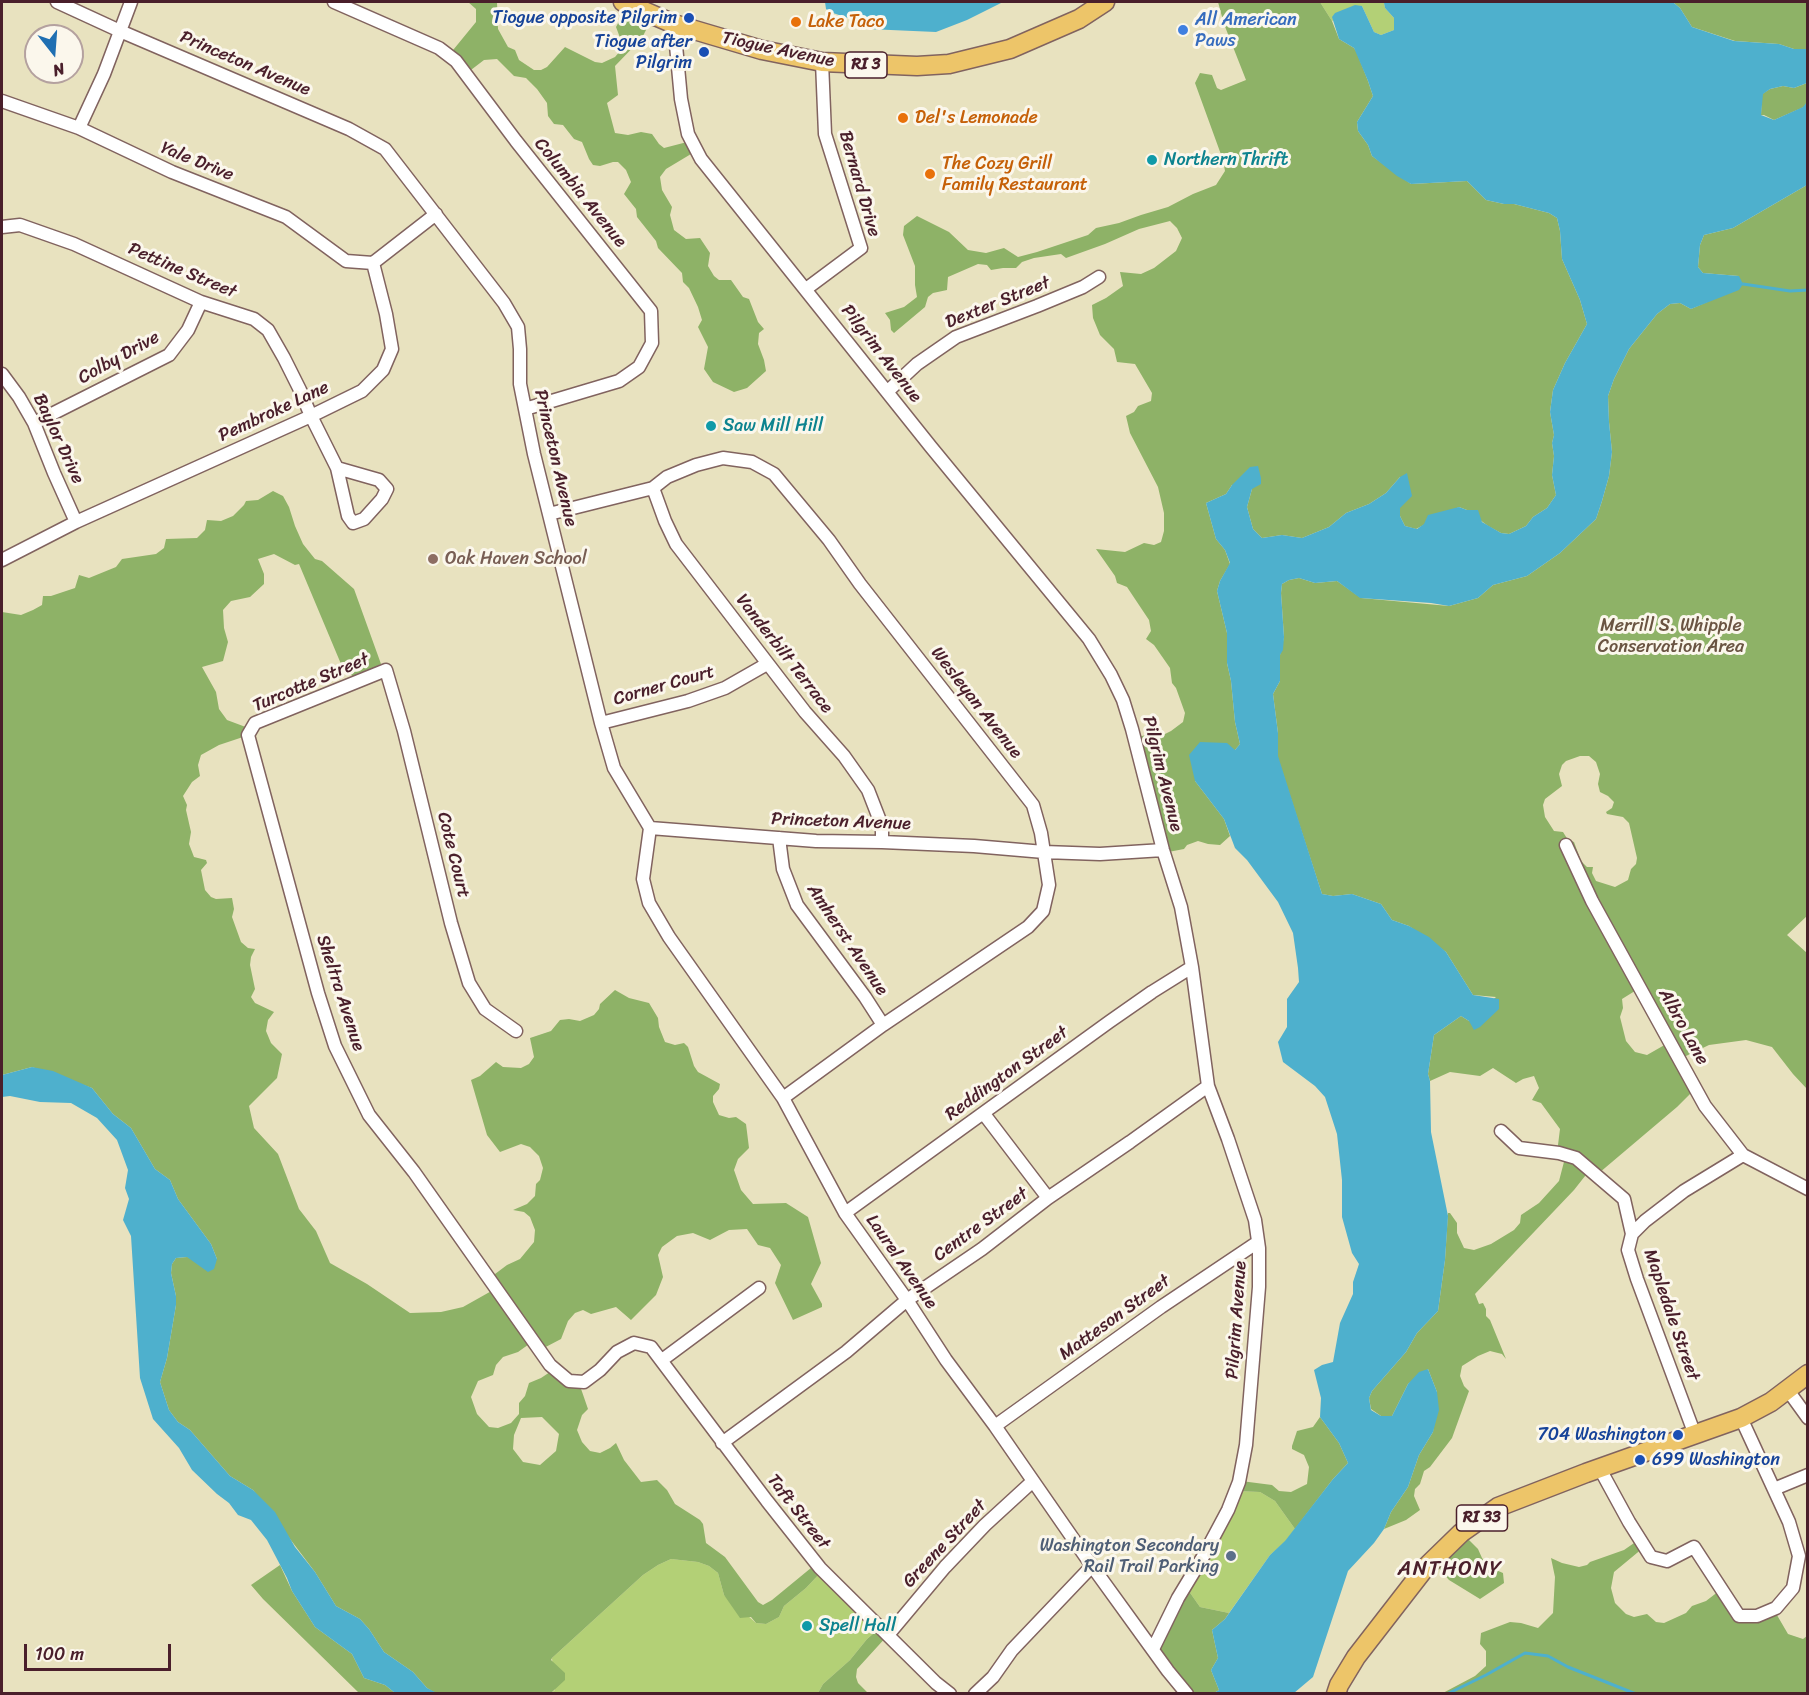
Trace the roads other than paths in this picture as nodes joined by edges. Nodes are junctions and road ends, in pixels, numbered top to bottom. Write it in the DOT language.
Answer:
graph roads {
  1 [pos="57,2"];
  2 [pos="131,2"];
  3 [pos="334,2"];
  4 [pos="1106,2"];
  5 [pos="631,3"];
  6 [pos="674,24"];
  7 [pos="120,31"];
  8 [pos="822,62"];
  9 [pos="2,101"];
  10 [pos="79,128"];
  11 [pos="436,214"];
  12 [pos="2,227"];
  13 [pos="373,263"];
  14 [pos="1099,278"];
  15 [pos="806,289"];
  16 [pos="201,302"];
  17 [pos="2,374"];
  18 [pos="888,391"];
  19 [pos="525,409"];
  20 [pos="311,416"];
  21 [pos="34,423"];
  22 [pos="337,468"];
  23 [pos="653,488"];
  24 [pos="549,514"];
  25 [pos="76,522"];
  26 [pos="2,560"];
  27 [pos="767,664"];
  28 [pos="386,670"];
  29 [pos="601,723"];
  30 [pos="251,731"];
  31 [pos="650,828"];
  32 [pos="779,838"];
  33 [pos="882,842"];
  34 [pos="1566,845"];
  35 [pos="1162,850"];
  36 [pos="1044,852"];
  37 [pos="1192,967"];
  38 [pos="883,1025"];
  39 [pos="516,1031"];
  40 [pos="1208,1086"];
  41 [pos="783,1098"];
  42 [pos="984,1114"];
  43 [pos="1501,1131"];
  44 [pos="1743,1155"];
  45 [pos="1808,1189"];
  46 [pos="1048,1198"];
  47 [pos="845,1214"];
  48 [pos="1632,1234"];
  49 [pos="1258,1242"];
  50 [pos="759,1288"];
  51 [pos="908,1300"];
  52 [pos="634,1343"];
  53 [pos="662,1360"];
  54 [pos="1808,1374"];
  55 [pos="1787,1389"];
  56 [pos="1741,1418"];
  57 [pos="1808,1418"];
  58 [pos="995,1426"];
  59 [pos="1695,1435"];
  60 [pos="723,1443"];
  61 [pos="1600,1468"];
  62 [pos="1808,1475"];
  63 [pos="1033,1481"];
  64 [pos="1774,1489"];
  65 [pos="1789,1522"];
  66 [pos="1808,1553"];
  67 [pos="1092,1566"];
  68 [pos="888,1635"];
  69 [pos="1153,1649"];
  70 [pos="1186,1693"];
  71 [pos="950,1694"];
  72 [pos="975,1694"];
  73 [pos="1336,1694"];
  1 -- 7 [label="street, Princeton Avenue"];
  2 -- 7 [label="street"];
  3 -- 19 [label="street, Columbia Avenue"];
  4 -- 8 [label="main road, Tiogue Avenue / RI 3"];
  5 -- 6 [label="main road, Tiogue Avenue / RI 3"];
  6 -- 8 [label="main road, Tiogue Avenue / RI 3"];
  6 -- 15 [label="street, Pilgrim Avenue"];
  7 -- 10 [label="street"];
  7 -- 11 [label="street, Princeton Avenue"];
  8 -- 15 [label="street, Bernard Drive"];
  9 -- 10 [label="street, Yale Drive"];
  10 -- 13 [label="street, Yale Drive"];
  11 -- 13 [label="street"];
  11 -- 19 [label="street, Princeton Avenue"];
  12 -- 16 [label="street, Pettine Street"];
  13 -- 20 [label="street, Pembroke Lane"];
  14 -- 18 [label="street, Dexter Street"];
  15 -- 18 [label="street, Pilgrim Avenue"];
  16 -- 20 [label="street, Pettine Street"];
  16 -- 21 [label="street, Colby Drive"];
  17 -- 21 [label="street, Baylor Drive"];
  18 -- 35 [label="street, Pilgrim Avenue"];
  19 -- 24 [label="street, Princeton Avenue"];
  20 -- 22 [label="street, Pettine Street"];
  20 -- 25 [label="street, Pembroke Lane"];
  21 -- 25 [label="street, Baylor Drive"];
  22 -- 22 [label="street, Pettine Street"];
  23 -- 24 [label="street, Wesleyan Avenue"];
  23 -- 27 [label="street, Vanderbilt Terrace"];
  23 -- 36 [label="street, Wesleyan Avenue"];
  24 -- 29 [label="street, Princeton Avenue"];
  25 -- 26 [label="street, Pembroke Lane"];
  27 -- 29 [label="street, Corner Court"];
  27 -- 33 [label="street, Vanderbilt Terrace"];
  28 -- 30 [label="street, Turcotte Street"];
  28 -- 39 [label="street, Cote Court"];
  29 -- 31 [label="street, Princeton Avenue"];
  30 -- 52 [label="street, Sheltra Avenue"];
  31 -- 32 [label="street, Princeton Avenue"];
  31 -- 41 [label="street, Laurel Avenue"];
  32 -- 33 [label="street, Princeton Avenue"];
  32 -- 38 [label="street, Amherst Avenue"];
  33 -- 36 [label="street, Princeton Avenue"];
  34 -- 44 [label="street, Albro Lane"];
  35 -- 36 [label="street, Princeton Avenue"];
  35 -- 37 [label="street, Pilgrim Avenue"];
  36 -- 38 [label="street, Wesleyan Avenue"];
  37 -- 40 [label="street, Pilgrim Avenue"];
  37 -- 42 [label="street, Reddington Street"];
  38 -- 41 [label="street, Wesleyan Avenue"];
  40 -- 46 [label="street, Centre Street"];
  40 -- 49 [label="street, Pilgrim Avenue"];
  41 -- 47 [label="street, Laurel Avenue"];
  42 -- 46 [label="street"];
  42 -- 47 [label="street, Reddington Street"];
  43 -- 48 [label="street"];
  44 -- 45 [label="street, Albro Lane"];
  44 -- 48 [label="street, Mapledale Street"];
  46 -- 51 [label="street, Centre Street"];
  47 -- 51 [label="street, Laurel Avenue"];
  48 -- 59 [label="street, Mapledale Street"];
  49 -- 58 [label="street, Matteson Street"];
  49 -- 69 [label="street, Pilgrim Avenue"];
  50 -- 53 [label="street"];
  51 -- 58 [label="street, Laurel Avenue"];
  51 -- 60 [label="street, Centre Street"];
  52 -- 53 [label="street, Taft Street"];
  53 -- 60 [label="street, Taft Street"];
  54 -- 55 [label="main road, RI 33"];
  55 -- 56 [label="main road, RI 33"];
  55 -- 57 [label="street"];
  56 -- 59 [label="main road, RI 33"];
  56 -- 64 [label="street"];
  58 -- 63 [label="street, Laurel Avenue"];
  59 -- 61 [label="main road, RI 33"];
  60 -- 68 [label="street, Taft Street"];
  61 -- 65 [label="street"];
  61 -- 73 [label="main road, RI 33"];
  62 -- 64 [label="street"];
  63 -- 67 [label="street, Laurel Avenue"];
  63 -- 68 [label="street, Greene Street"];
  64 -- 65 [label="street"];
  65 -- 66 [label="street"];
  67 -- 69 [label="street, Laurel Avenue"];
  67 -- 72 [label="street"];
  68 -- 71 [label="street, Taft Street"];
  69 -- 70 [label="street, Laurel Avenue"];
}
